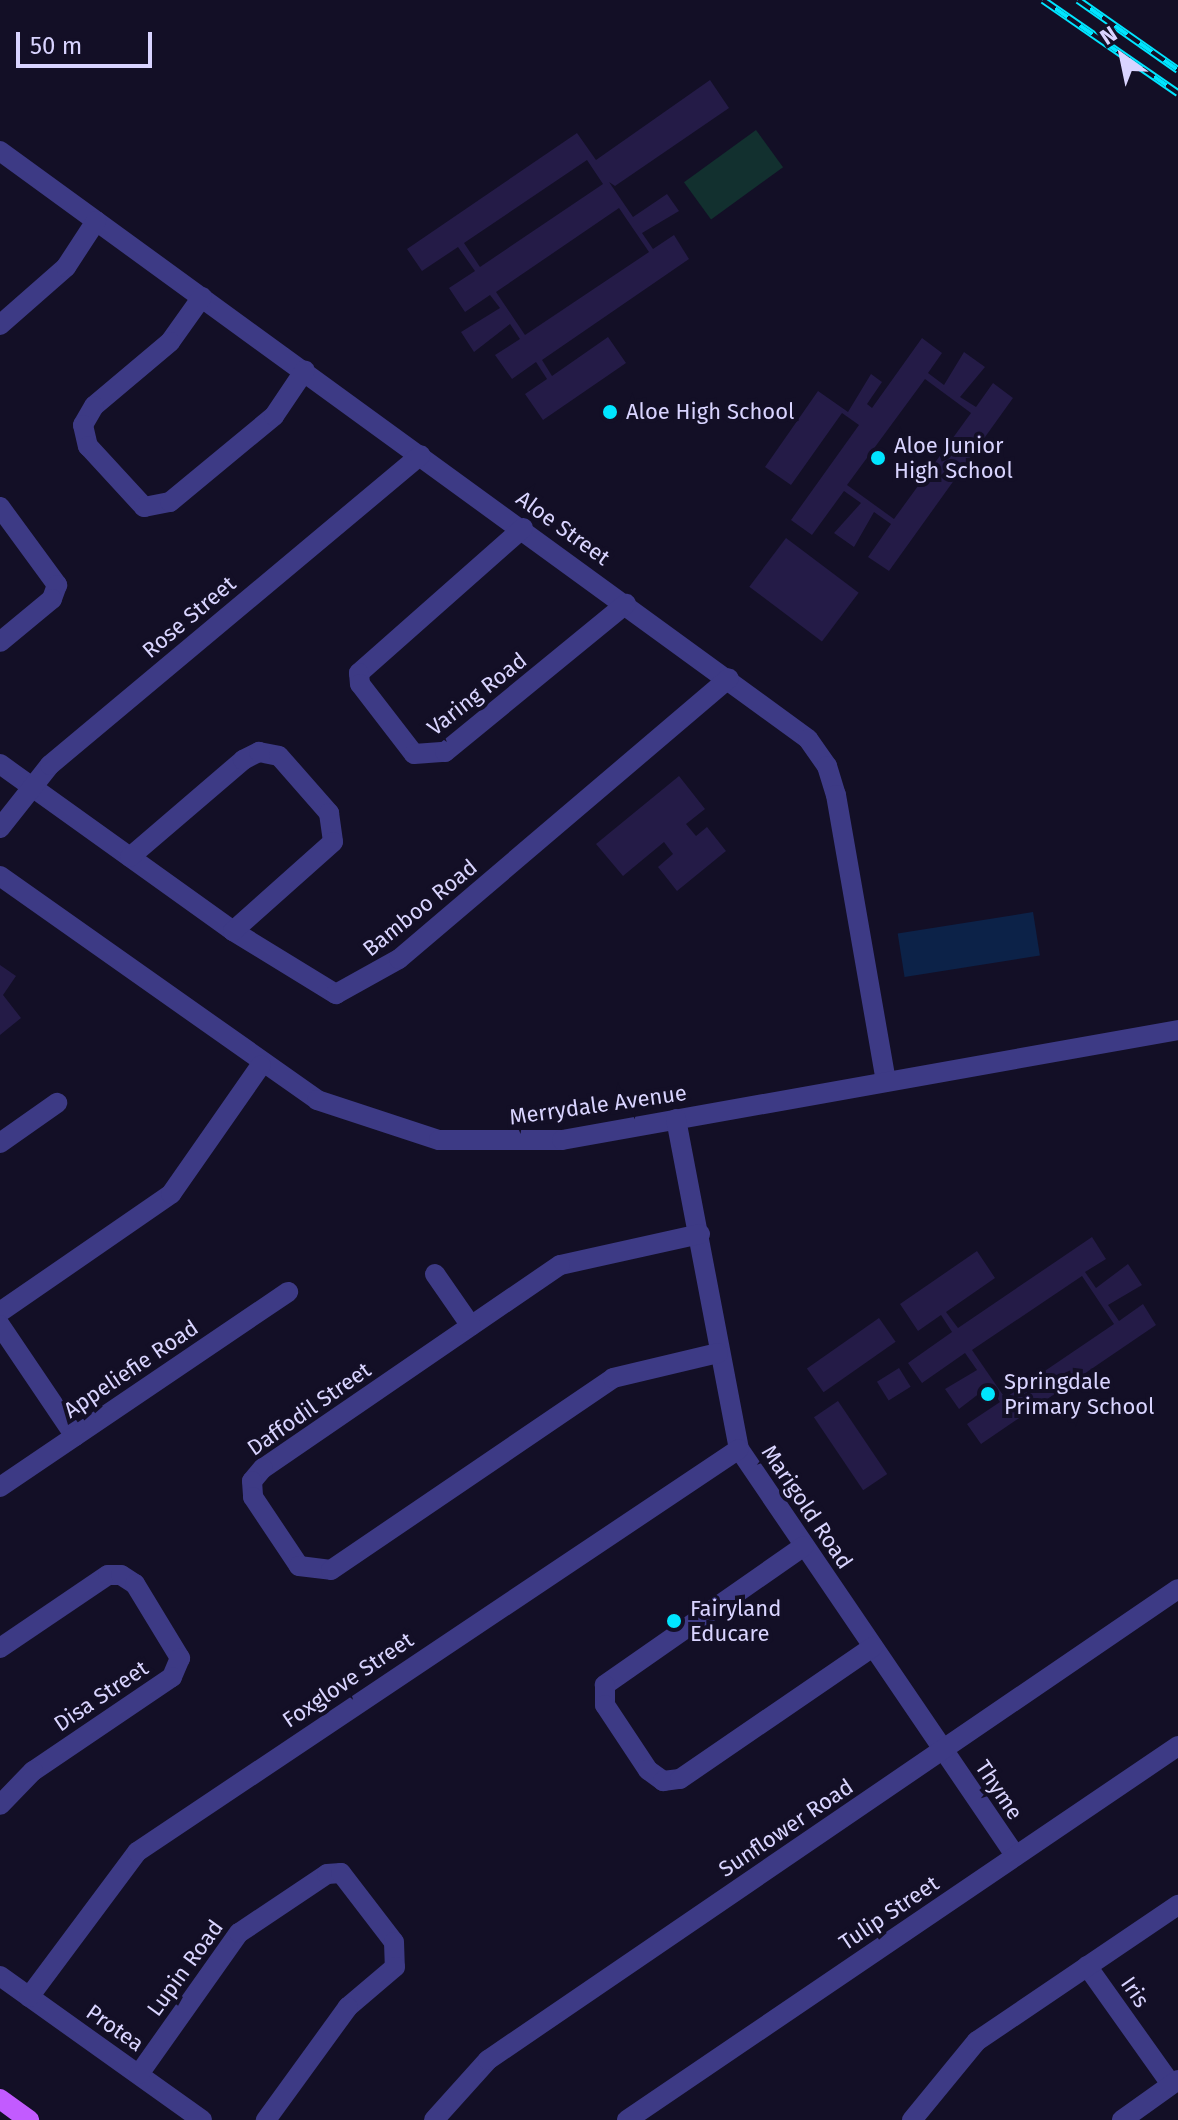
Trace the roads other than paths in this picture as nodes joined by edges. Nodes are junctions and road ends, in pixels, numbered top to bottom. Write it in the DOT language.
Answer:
graph roads {
  1 [pos="0,151"];
  2 [pos="96,221"];
  3 [pos="202,297"];
  4 [pos="0,325"];
  5 [pos="305,370"];
  6 [pos="421,455"];
  7 [pos="0,507"];
  8 [pos="523,528"];
  9 [pos="626,604"];
  10 [pos="0,642"];
  11 [pos="729,678"];
  12 [pos="0,764"];
  13 [pos="30,785"];
  14 [pos="0,828"];
  15 [pos="130,857"];
  16 [pos="0,876"];
  17 [pos="233,931"];
  18 [pos="1178,1030"];
  19 [pos="261,1065"];
  20 [pos="886,1082"];
  21 [pos="57,1103"];
  22 [pos="676,1119"];
  23 [pos="0,1143"];
  24 [pos="700,1234"];
  25 [pos="435,1274"];
  26 [pos="288,1292"];
  27 [pos="0,1312"];
  28 [pos="0,1325"];
  29 [pos="471,1326"];
  30 [pos="718,1353"];
  31 [pos="75,1436"];
  32 [pos="739,1449"];
  33 [pos="0,1487"];
  34 [pos="804,1546"];
  35 [pos="1178,1589"];
  36 [pos="873,1647"];
  37 [pos="0,1648"];
  38 [pos="1178,1746"];
  39 [pos="943,1750"];
  40 [pos="0,1805"];
  41 [pos="1016,1856"];
  42 [pos="1178,1905"];
  43 [pos="1087,1966"];
  44 [pos="0,1976"];
  45 [pos="29,1997"];
  46 [pos="139,2074"];
  47 [pos="1175,2082"];
  48 [pos="0,2099"];
  49 [pos="29,2120"];
  50 [pos="202,2120"];
  51 [pos="266,2120"];
  52 [pos="434,2120"];
  53 [pos="627,2120"];
  54 [pos="912,2120"];
  55 [pos="1122,2120"];
  1 -- 2 [label="street, Aloe Street"];
  2 -- 3 [label="street, Aloe Street"];
  2 -- 4 [label="street"];
  3 -- 5 [label="street, Aloe Street"];
  3 -- 5 [label="street"];
  5 -- 6 [label="street, Aloe Street"];
  6 -- 8 [label="street, Aloe Street"];
  6 -- 13 [label="street, Rose Street"];
  7 -- 10 [label="street"];
  8 -- 9 [label="street, Aloe Street"];
  8 -- 9 [label="street, Varing Road"];
  9 -- 11 [label="street, Aloe Street"];
  11 -- 17 [label="street, Bamboo Road"];
  11 -- 20 [label="street, Aloe Street"];
  12 -- 13 [label="street, Bamboo Road"];
  13 -- 14 [label="street, Rose Street"];
  13 -- 15 [label="street, Bamboo Road"];
  15 -- 17 [label="street, Bamboo Road"];
  15 -- 17 [label="street"];
  16 -- 19 [label="street, Merrydale Avenue"];
  18 -- 20 [label="street, Merrydale Avenue"];
  19 -- 22 [label="street, Merrydale Avenue"];
  19 -- 27 [label="street"];
  20 -- 22 [label="street, Merrydale Avenue"];
  21 -- 23 [label="street"];
  22 -- 24 [label="street, Marigold Road"];
  24 -- 29 [label="street, Daffodil Street"];
  24 -- 30 [label="street, Marigold Road"];
  25 -- 29 [label="street"];
  26 -- 31 [label="street, Appeliefie Road"];
  28 -- 31 [label="street"];
  29 -- 30 [label="street, Daffodil Street"];
  30 -- 32 [label="street, Marigold Road"];
  31 -- 33 [label="street, Appeliefie Road"];
  32 -- 34 [label="street, Marigold Road"];
  32 -- 45 [label="street, Foxglove Street"];
  34 -- 36 [label="street, Marigold Road"];
  34 -- 36 [label="street"];
  35 -- 39 [label="street, Sunflower Road"];
  36 -- 39 [label="street, Marigold Road"];
  37 -- 40 [label="street, Disa Street"];
  38 -- 41 [label="street, Tulip Street"];
  39 -- 41 [label="street, Thyme"];
  39 -- 52 [label="street, Sunflower Road"];
  41 -- 53 [label="street, Tulip Street"];
  42 -- 43 [label="street"];
  43 -- 47 [label="street, Iris"];
  43 -- 54 [label="street"];
  44 -- 45 [label="street, Protea"];
  45 -- 46 [label="street, Protea"];
  46 -- 50 [label="street, Protea"];
  46 -- 51 [label="street, Lupin Road"];
  47 -- 55 [label="street"];
  48 -- 49 [label="main road"];
}
